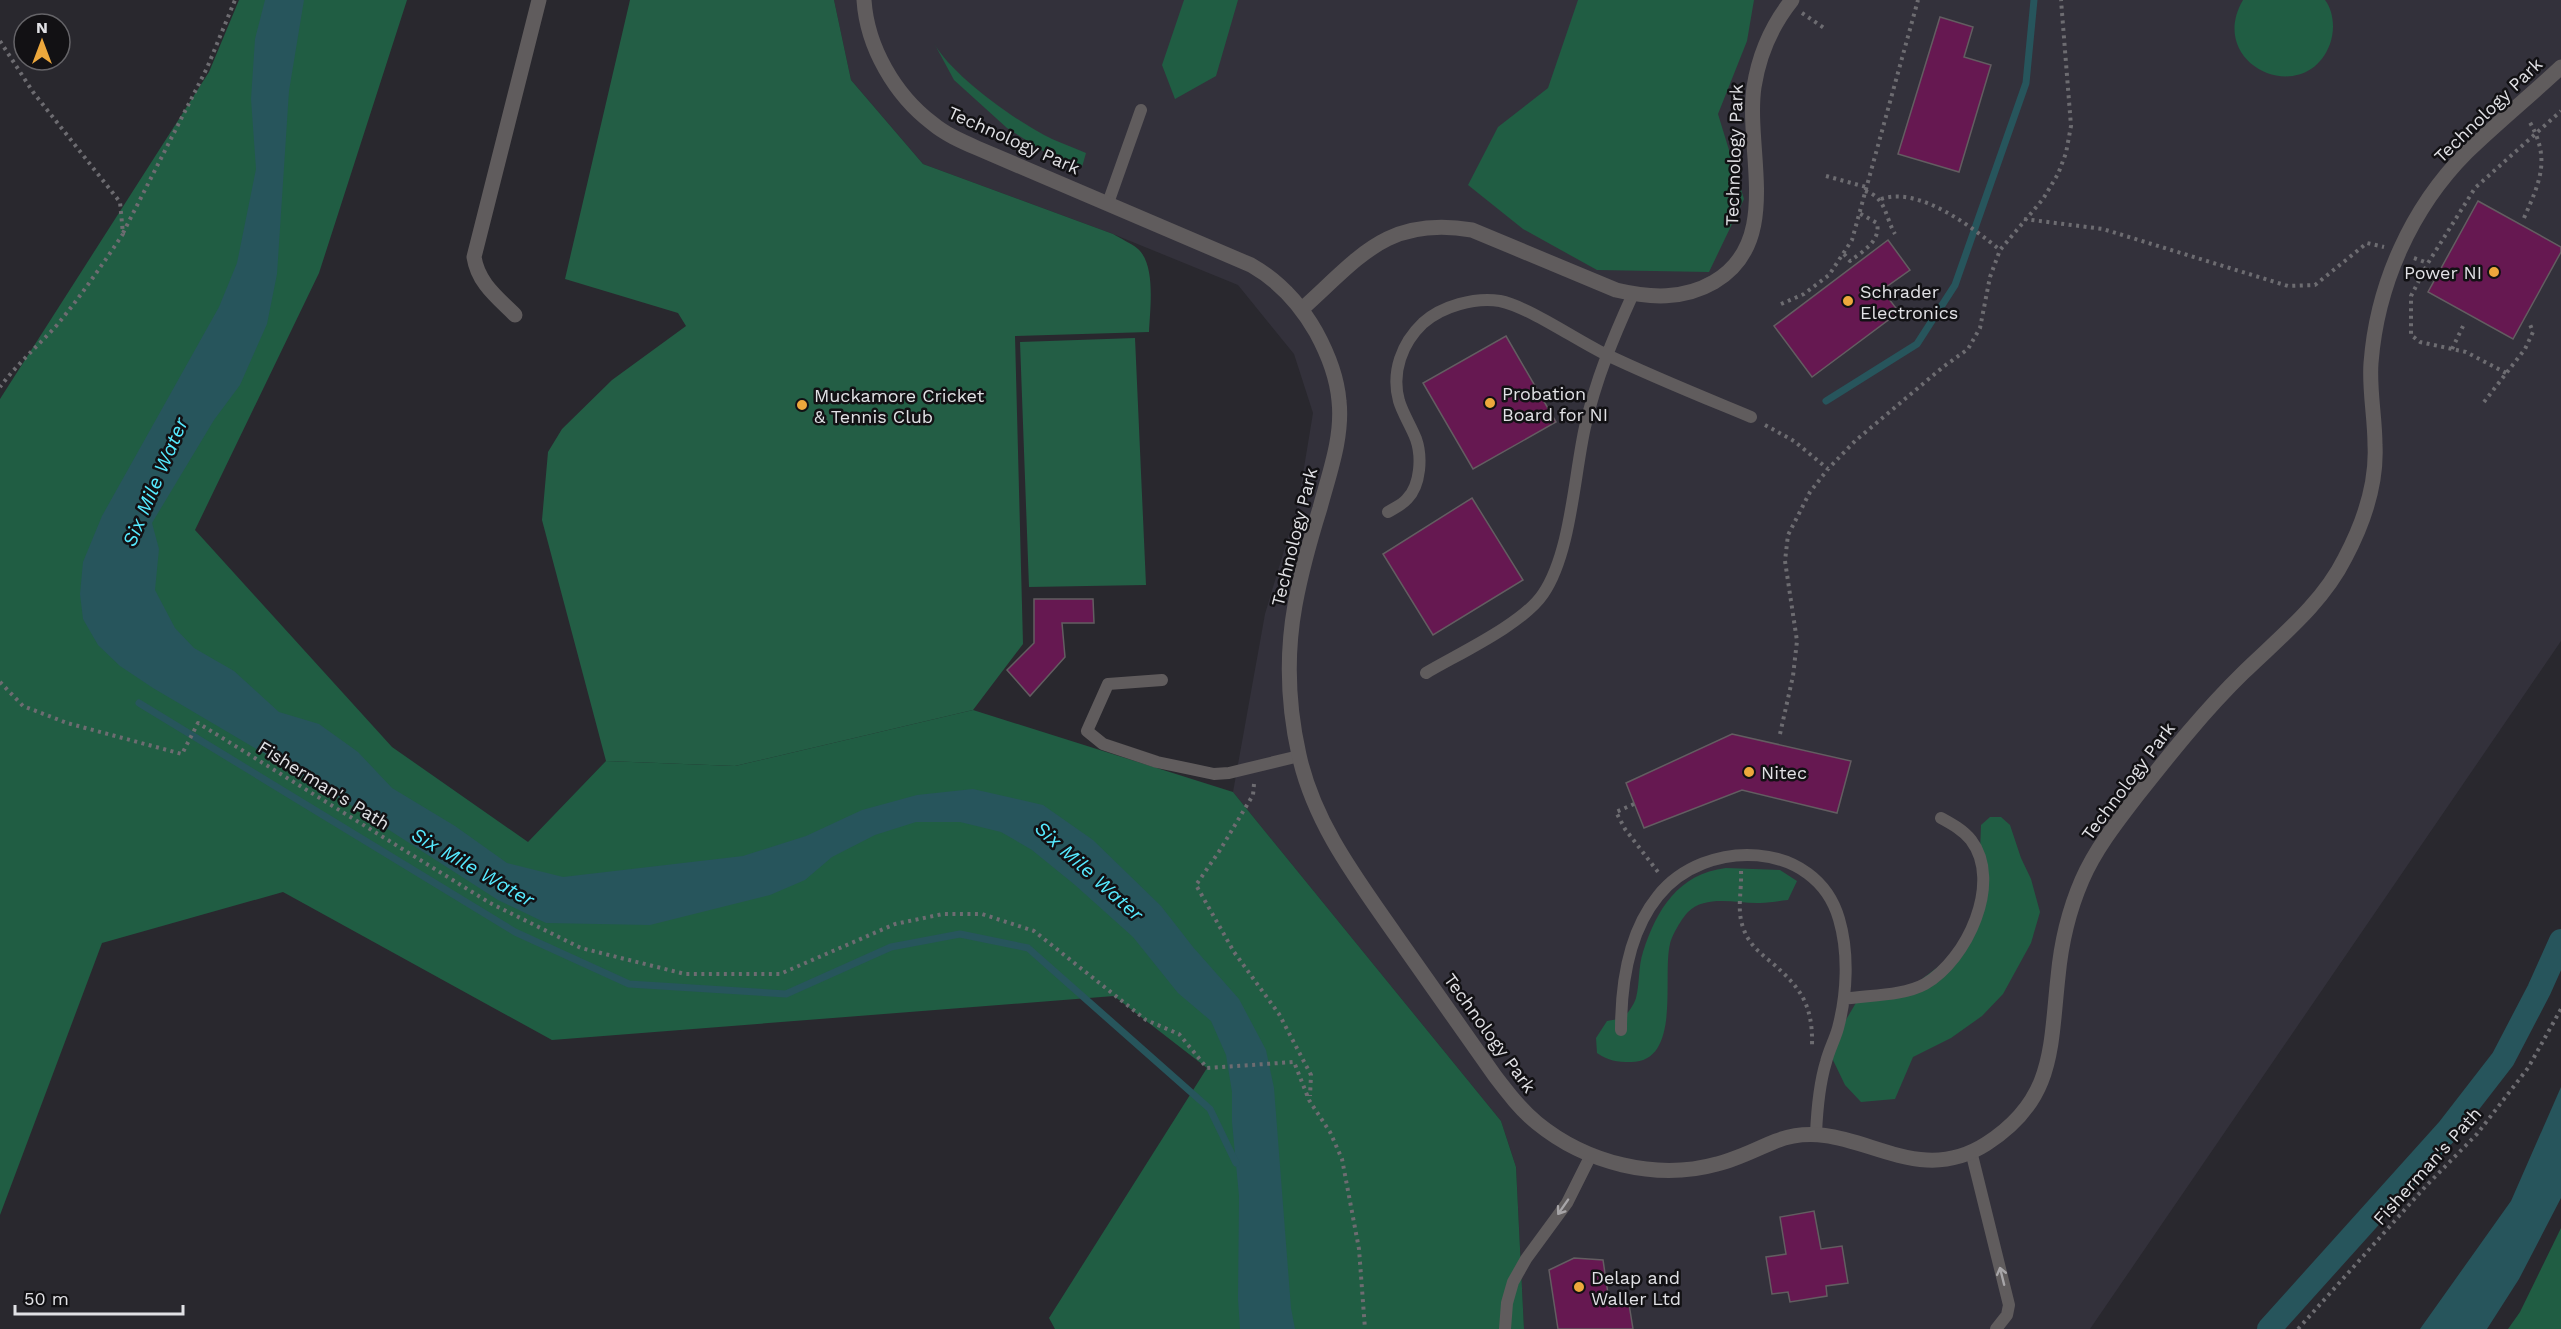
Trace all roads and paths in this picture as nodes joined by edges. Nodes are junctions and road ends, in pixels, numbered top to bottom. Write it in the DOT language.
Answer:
graph roads {
  1 [pos="235,0"];
  2 [pos="538,0"];
  3 [pos="864,0"];
  4 [pos="1918,0"];
  5 [pos="2061,0"];
  6 [pos="1791,2"];
  7 [pos="1824,28"];
  8 [pos="0,41"];
  9 [pos="2561,67"];
  10 [pos="2520,105"];
  11 [pos="1142,110"];
  12 [pos="2561,111"];
  13 [pos="2537,134"];
  14 [pos="1826,176"];
  15 [pos="1865,189"];
  16 [pos="1881,199"];
  17 [pos="1108,203"];
  18 [pos="1859,213"];
  19 [pos="2524,218"];
  20 [pos="2024,219"];
  21 [pos="123,234"];
  22 [pos="1895,234"];
  23 [pos="2388,248"];
  24 [pos="2000,250"];
  25 [pos="1844,254"];
  26 [pos="1633,294"];
  27 [pos="1781,304"];
  28 [pos="1302,309"];
  29 [pos="515,315"];
  30 [pos="2465,322"];
  31 [pos="2529,322"];
  32 [pos="2452,349"];
  33 [pos="1605,354"];
  34 [pos="2506,373"];
  35 [pos="0,387"];
  36 [pos="2484,402"];
  37 [pos="1751,417"];
  38 [pos="1828,469"];
  39 [pos="1388,512"];
  40 [pos="1426,674"];
  41 [pos="1162,680"];
  42 [pos="0,682"];
  43 [pos="1780,734"];
  44 [pos="1299,756"];
  45 [pos="1255,766"];
  46 [pos="1634,804"];
  47 [pos="1941,818"];
  48 [pos="1741,855"];
  49 [pos="1668,885"];
  50 [pos="1844,999"];
  51 [pos="2561,1009"];
  52 [pos="1622,1030"];
  53 [pos="1812,1048"];
  54 [pos="1309,1098"];
  55 [pos="1816,1134"];
  56 [pos="1971,1151"];
  57 [pos="1591,1155"];
  58 [pos="1365,1329"];
  59 [pos="1505,1329"];
  60 [pos="1996,1329"];
  61 [pos="2298,1329"];
  1 -- 21 [label="path"];
  2 -- 29 [label="street"];
  3 -- 17 [label="street, Technology Park"];
  4 -- 15 [label="path"];
  5 -- 20 [label="path"];
  6 -- 7 [label="path"];
  6 -- 26 [label="street, Technology Park"];
  8 -- 21 [label="path"];
  9 -- 10 [label="street, Technology Park"];
  10 -- 13 [label="path"];
  10 -- 56 [label="street, Technology Park"];
  11 -- 17 [label="lane"];
  12 -- 13 [label="path"];
  13 -- 19 [label="path"];
  13 -- 32 [label="path"];
  14 -- 15 [label="path"];
  15 -- 16 [label="path"];
  15 -- 18 [label="path"];
  16 -- 22 [label="path"];
  16 -- 24 [label="path"];
  17 -- 28 [label="street, Technology Park"];
  18 -- 25 [label="path"];
  18 -- 25 [label="path"];
  20 -- 23 [label="path"];
  20 -- 24 [label="path"];
  21 -- 35 [label="path"];
  24 -- 38 [label="path"];
  25 -- 27 [label="path"];
  26 -- 28 [label="street, Technology Park"];
  26 -- 33 [label="lane"];
  28 -- 44 [label="street, Technology Park"];
  30 -- 32 [label="path"];
  31 -- 34 [label="path"];
  32 -- 34 [label="path"];
  33 -- 37 [label="lane"];
  33 -- 39 [label="lane"];
  33 -- 40 [label="lane"];
  34 -- 36 [label="path"];
  37 -- 38 [label="path"];
  38 -- 43 [label="path"];
  41 -- 45 [label="lane"];
  42 -- 54 [label="path, Fisherman's Path"];
  44 -- 45 [label="lane"];
  44 -- 57 [label="street, Technology Park"];
  45 -- 54 [label="path"];
  46 -- 49 [label="path"];
  47 -- 50 [label="lane"];
  48 -- 49 [label="lane"];
  48 -- 50 [label="lane"];
  48 -- 53 [label="path"];
  49 -- 52 [label="lane"];
  50 -- 55 [label="lane"];
  51 -- 61 [label="path, Fisherman's Path"];
  54 -- 58 [label="path, Fisherman's Path"];
  55 -- 56 [label="street, Technology Park"];
  55 -- 57 [label="street, Technology Park"];
  60 -- 56 [label="lane, one-way"];
  57 -- 59 [label="lane, one-way"];
}
